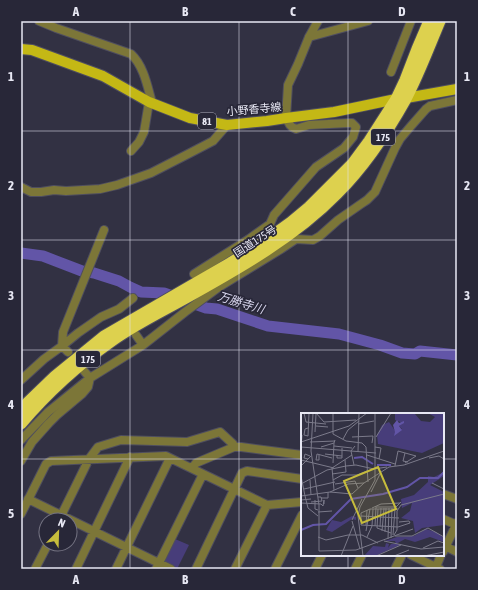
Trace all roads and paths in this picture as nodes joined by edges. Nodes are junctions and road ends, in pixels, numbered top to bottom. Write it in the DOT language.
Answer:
graph roads {
  1 [pos="39,21"];
  2 [pos="318,21"];
  3 [pos="368,21"];
  4 [pos="411,21"];
  5 [pos="429,21"];
  6 [pos="440,21"];
  7 [pos="309,37"];
  8 [pos="21,49"];
  9 [pos="391,72"];
  10 [pos="457,89"];
  11 [pos="401,98"];
  12 [pos="457,100"];
  13 [pos="149,102"];
  14 [pos="286,118"];
  15 [pos="227,125"];
  16 [pos="131,151"];
  17 [pos="21,188"];
  18 [pos="104,230"];
  19 [pos="194,274"];
  20 [pos="133,298"];
  21 [pos="162,306"];
  22 [pos="136,335"];
  23 [pos="143,345"];
  24 [pos="62,346"];
  25 [pos="68,352"];
  26 [pos="84,372"];
  27 [pos="90,378"];
  28 [pos="21,380"];
  29 [pos="21,411"];
  30 [pos="21,424"];
  31 [pos="21,440"];
  32 [pos="234,447"];
  33 [pos="301,455"];
  34 [pos="130,457"];
  35 [pos="170,458"];
  36 [pos="89,459"];
  37 [pos="21,461"];
  38 [pos="192,468"];
  39 [pos="203,474"];
  40 [pos="301,479"];
  41 [pos="235,489"];
  42 [pos="444,494"];
  43 [pos="28,499"];
  44 [pos="457,499"];
  45 [pos="301,502"];
  46 [pos="267,505"];
  47 [pos="50,512"];
  48 [pos="63,512"];
  49 [pos="21,514"];
  50 [pos="301,517"];
  51 [pos="444,519"];
  52 [pos="78,525"];
  53 [pos="457,525"];
  54 [pos="94,531"];
  55 [pos="126,548"];
  56 [pos="444,548"];
  57 [pos="44,552"];
  58 [pos="457,552"];
  59 [pos="322,556"];
  60 [pos="362,556"];
  61 [pos="402,556"];
  62 [pos="413,556"];
  63 [pos="441,556"];
  64 [pos="158,566"];
  65 [pos="437,568"];
  66 [pos="36,569"];
  67 [pos="76,569"];
  68 [pos="116,569"];
  69 [pos="171,569"];
  70 [pos="196,569"];
  71 [pos="235,569"];
  72 [pos="275,569"];
  73 [pos="315,569"];
  74 [pos="355,569"];
  75 [pos="395,569"];
  1 -- 13 [label="street"];
  2 -- 7 [label="street"];
  3 -- 7 [label="street"];
  4 -- 9 [label="street"];
  5 -- 11 [label="highway, 国道175号 / 175"];
  6 -- 11 [label="highway, 国道175号 / 175"];
  7 -- 14 [label="street"];
  8 -- 13 [label="main road, 小野香寺線 / 81"];
  10 -- 11 [label="main road, 小野香寺線"];
  11 -- 14 [label="main road, 小野香寺線 / 81"];
  11 -- 21 [label="highway, 国道175号 / 175"];
  12 -- 23 [label="street"];
  13 -- 15 [label="main road, 小野香寺線 / 81"];
  13 -- 16 [label="street"];
  14 -- 15 [label="main road, 小野香寺線 / 81"];
  14 -- 19 [label="street"];
  15 -- 17 [label="street"];
  18 -- 24 [label="street"];
  20 -- 24 [label="street"];
  21 -- 29 [label="highway, 国道175号 / 175"];
  21 -- 30 [label="highway, 国道175号 / 175"];
  22 -- 23 [label="street"];
  23 -- 27 [label="street"];
  24 -- 25 [label="street"];
  24 -- 28 [label="street"];
  26 -- 27 [label="street"];
  27 -- 31 [label="street"];
  27 -- 37 [label="street"];
  32 -- 33 [label="street"];
  32 -- 36 [label="street"];
  32 -- 38 [label="street"];
  34 -- 35 [label="street"];
  34 -- 36 [label="street"];
  34 -- 54 [label="street"];
  35 -- 38 [label="street"];
  35 -- 55 [label="street"];
  36 -- 43 [label="street"];
  36 -- 48 [label="street"];
  38 -- 39 [label="street"];
  39 -- 41 [label="street"];
  39 -- 64 [label="street"];
  40 -- 41 [label="street"];
  41 -- 46 [label="street"];
  41 -- 70 [label="street"];
  42 -- 44 [label="street"];
  43 -- 47 [label="street"];
  43 -- 49 [label="street"];
  45 -- 46 [label="street"];
  46 -- 71 [label="street"];
  50 -- 72 [label="street"];
  51 -- 53 [label="street"];
  52 -- 54 [label="street"];
  53 -- 56 [label="street"];
  54 -- 55 [label="street"];
  54 -- 67 [label="street"];
  55 -- 64 [label="street"];
  55 -- 68 [label="street"];
  56 -- 58 [label="street"];
  57 -- 66 [label="street"];
  59 -- 73 [label="street"];
  60 -- 74 [label="street"];
  61 -- 75 [label="street"];
  62 -- 65 [label="street"];
  63 -- 65 [label="street"];
  64 -- 69 [label="street"];
}
